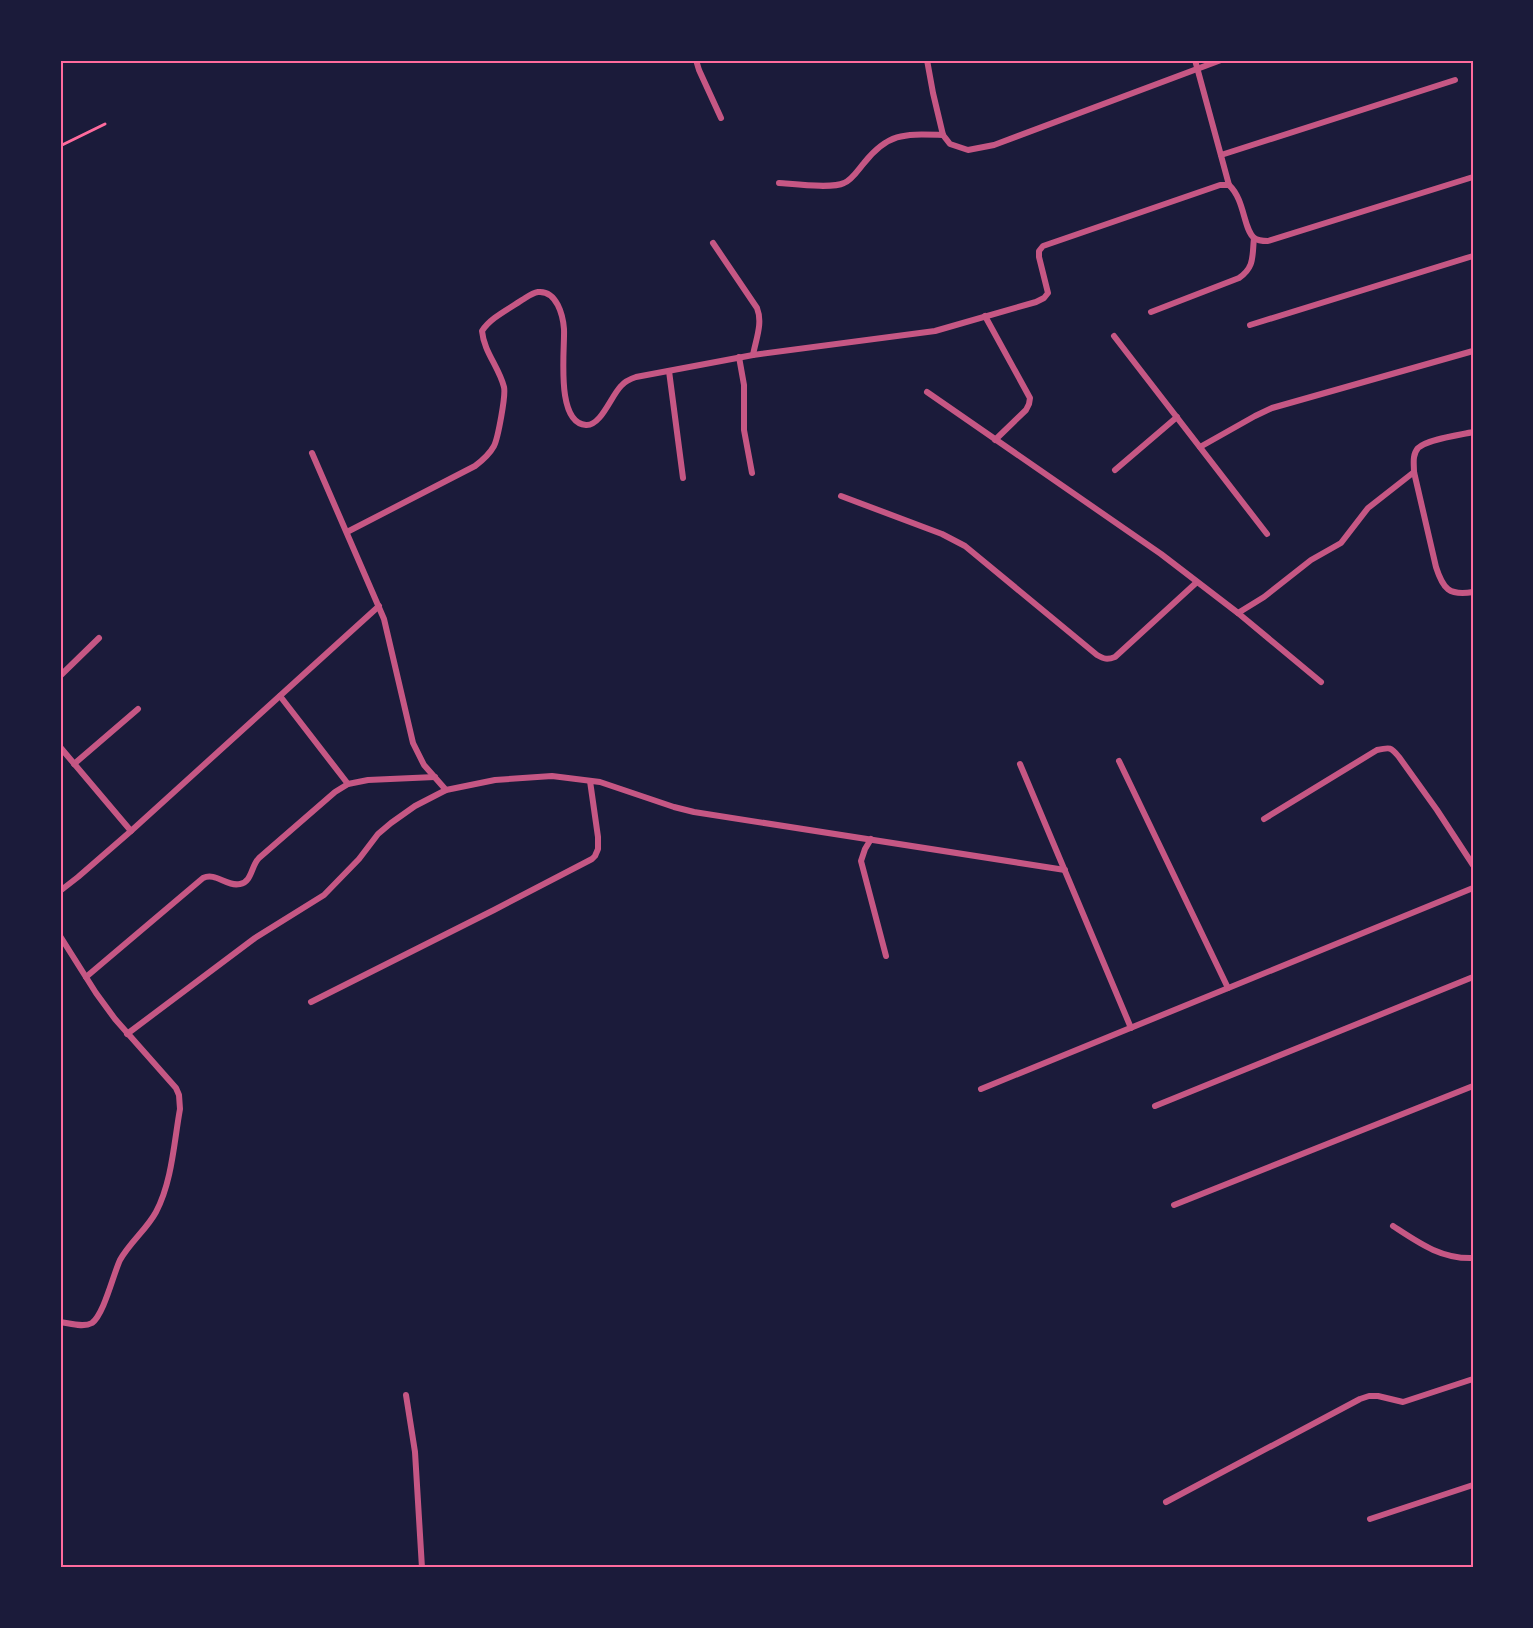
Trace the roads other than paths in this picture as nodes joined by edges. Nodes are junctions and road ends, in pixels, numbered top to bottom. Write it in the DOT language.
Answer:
graph roads {
  1 [pos="696,60"];
  2 [pos="927,60"];
  3 [pos="1195,60"];
  4 [pos="1221,60"];
  5 [pos="1197,70"];
  6 [pos="1455,80"];
  7 [pos="721,118"];
  8 [pos="943,135"];
  9 [pos="1221,155"];
  10 [pos="1473,177"];
  11 [pos="779,183"];
  12 [pos="1229,185"];
  13 [pos="1254,238"];
  14 [pos="713,243"];
  15 [pos="1473,256"];
  16 [pos="1152,312"];
  17 [pos="986,316"];
  18 [pos="1250,325"];
  19 [pos="1114,336"];
  20 [pos="1473,351"];
  21 [pos="753,355"];
  22 [pos="739,357"];
  23 [pos="669,371"];
  24 [pos="927,392"];
  25 [pos="1176,417"];
  26 [pos="1473,432"];
  27 [pos="995,440"];
  28 [pos="1200,447"];
  29 [pos="312,453"];
  30 [pos="1115,470"];
  31 [pos="1414,472"];
  32 [pos="752,473"];
  33 [pos="682,478"];
  34 [pos="841,496"];
  35 [pos="347,532"];
  36 [pos="1267,534"];
  37 [pos="1197,582"];
  38 [pos="1473,592"];
  39 [pos="379,606"];
  40 [pos="1238,613"];
  41 [pos="99,638"];
  42 [pos="60,676"];
  43 [pos="1321,682"];
  44 [pos="280,696"];
  45 [pos="138,709"];
  46 [pos="60,747"];
  47 [pos="1119,761"];
  48 [pos="74,764"];
  49 [pos="1020,764"];
  50 [pos="435,777"];
  51 [pos="590,781"];
  52 [pos="348,784"];
  53 [pos="446,790"];
  54 [pos="1264,819"];
  55 [pos="131,831"];
  56 [pos="871,839"];
  57 [pos="1473,865"];
  58 [pos="1065,870"];
  59 [pos="1473,888"];
  60 [pos="60,891"];
  61 [pos="60,936"];
  62 [pos="886,956"];
  63 [pos="86,977"];
  64 [pos="1473,977"];
  65 [pos="1228,988"];
  66 [pos="311,1002"];
  67 [pos="1131,1028"];
  68 [pos="127,1034"];
  69 [pos="1473,1086"];
  70 [pos="981,1089"];
  71 [pos="1155,1106"];
  72 [pos="1174,1205"];
  73 [pos="1394,1226"];
  74 [pos="1473,1258"];
  75 [pos="60,1322"];
  76 [pos="1473,1379"];
  77 [pos="406,1395"];
  78 [pos="1473,1485"];
  79 [pos="1166,1502"];
  80 [pos="1370,1519"];
  81 [pos="422,1568"];
  1 -- 7 [label="street"];
  2 -- 8 [label="street"];
  3 -- 5 [label="street"];
  4 -- 5 [label="street"];
  5 -- 8 [label="street"];
  5 -- 9 [label="street"];
  6 -- 9 [label="street"];
  8 -- 11 [label="street"];
  9 -- 12 [label="street"];
  10 -- 13 [label="street"];
  12 -- 13 [label="street"];
  12 -- 17 [label="street"];
  13 -- 16 [label="street"];
  14 -- 21 [label="street"];
  15 -- 18 [label="street"];
  17 -- 21 [label="street"];
  17 -- 27 [label="street"];
  19 -- 25 [label="street"];
  20 -- 28 [label="street"];
  21 -- 22 [label="street"];
  22 -- 23 [label="street"];
  22 -- 32 [label="street"];
  23 -- 33 [label="street"];
  23 -- 35 [label="street"];
  24 -- 27 [label="street"];
  25 -- 28 [label="street"];
  25 -- 30 [label="street"];
  26 -- 31 [label="street"];
  27 -- 37 [label="street"];
  28 -- 36 [label="street"];
  29 -- 35 [label="street"];
  31 -- 38 [label="street"];
  31 -- 40 [label="street"];
  34 -- 37 [label="street"];
  35 -- 39 [label="street"];
  37 -- 40 [label="street"];
  39 -- 44 [label="street"];
  39 -- 50 [label="street"];
  40 -- 43 [label="street"];
  41 -- 42 [label="street"];
  44 -- 52 [label="street"];
  44 -- 55 [label="street"];
  45 -- 48 [label="street"];
  46 -- 48 [label="street"];
  47 -- 65 [label="street"];
  48 -- 55 [label="street"];
  49 -- 58 [label="street"];
  50 -- 52 [label="street"];
  50 -- 53 [label="street"];
  51 -- 53 [label="street"];
  51 -- 56 [label="street"];
  51 -- 66 [label="street"];
  52 -- 63 [label="street"];
  53 -- 68 [label="street"];
  54 -- 57 [label="street"];
  55 -- 60 [label="street"];
  56 -- 58 [label="street"];
  56 -- 62 [label="street"];
  58 -- 67 [label="street"];
  59 -- 65 [label="street"];
  61 -- 63 [label="street"];
  63 -- 68 [label="street"];
  64 -- 71 [label="street"];
  65 -- 67 [label="street"];
  67 -- 70 [label="street"];
  68 -- 75 [label="street"];
  69 -- 72 [label="street"];
  73 -- 74 [label="street"];
  76 -- 79 [label="street"];
  77 -- 81 [label="street"];
  78 -- 80 [label="street"];
}
